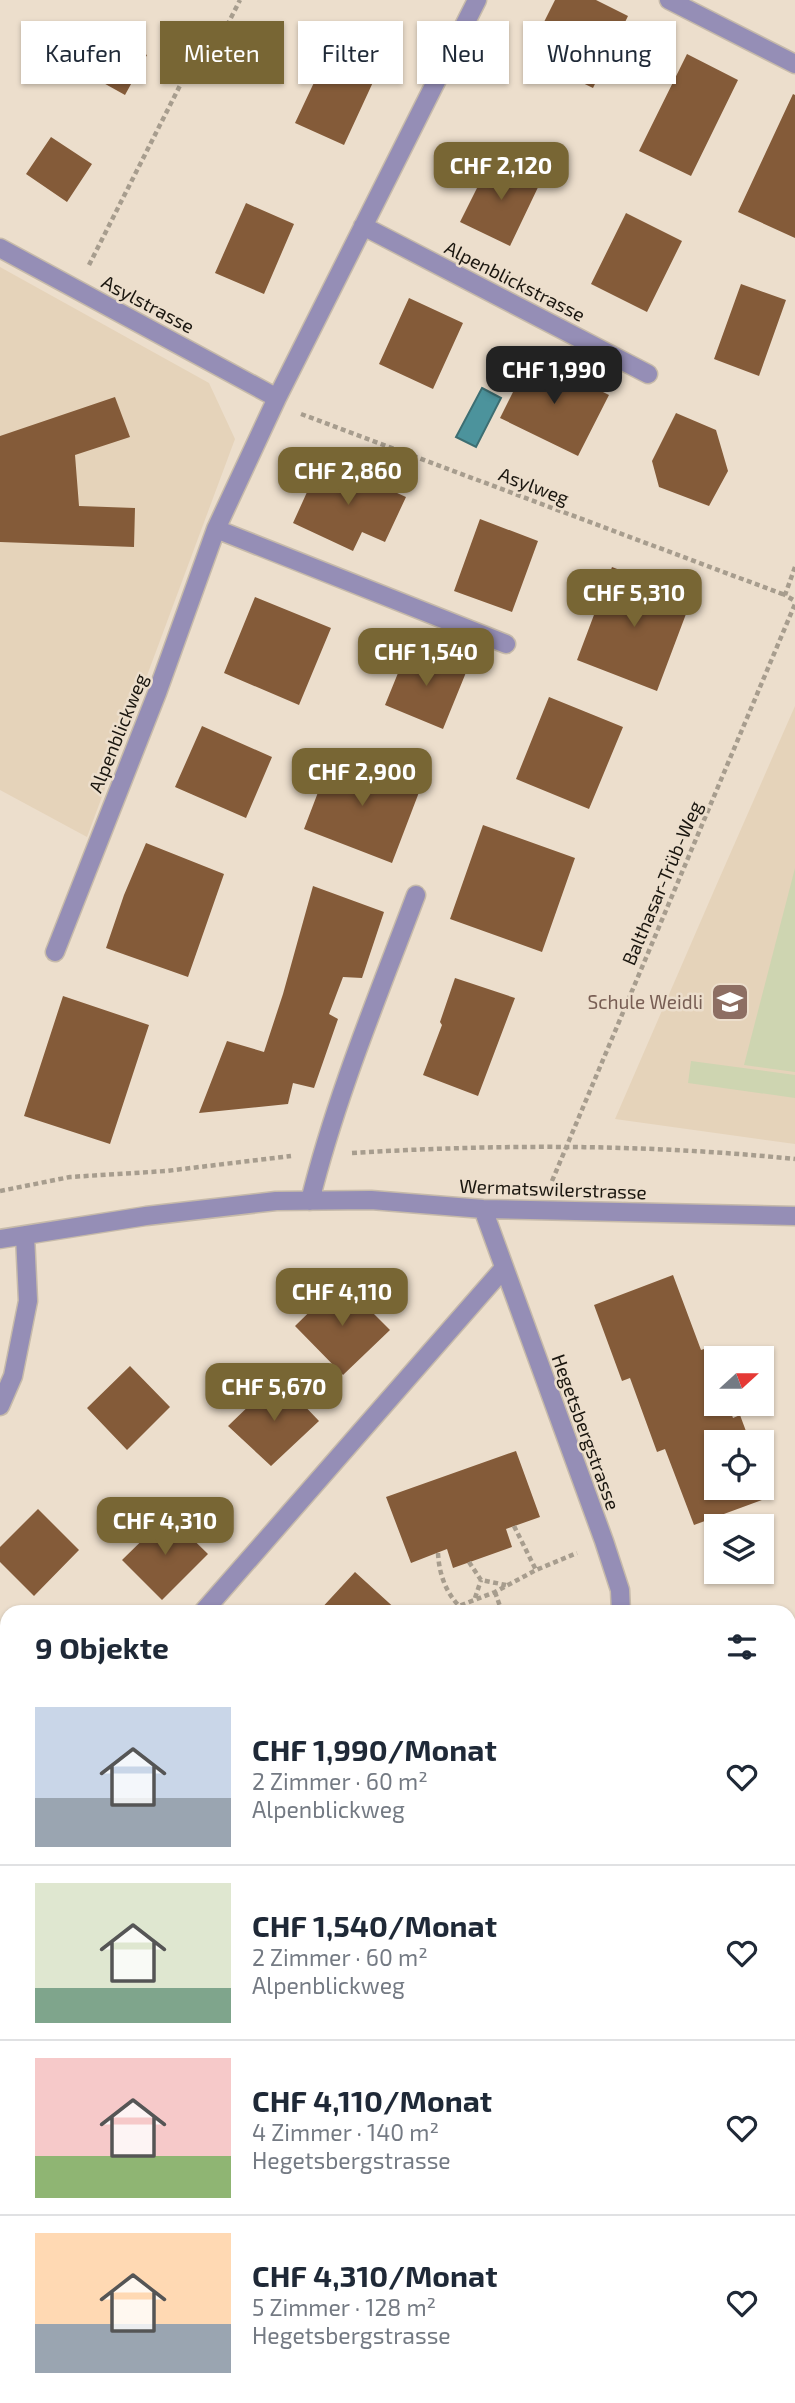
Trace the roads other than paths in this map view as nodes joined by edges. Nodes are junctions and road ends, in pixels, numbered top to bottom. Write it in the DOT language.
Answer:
graph roads {
  1 [pos="477,0"];
  2 [pos="669,0"];
  3 [pos="795,64"];
  4 [pos="363,226"];
  5 [pos="0,248"];
  6 [pos="648,374"];
  7 [pos="276,400"];
  8 [pos="216,529"];
  9 [pos="506,644"];
  10 [pos="416,895"];
  11 [pos="55,952"];
  12 [pos="310,1201"];
  13 [pos="483,1209"];
  14 [pos="795,1216"];
  15 [pos="25,1235"];
  16 [pos="0,1239"];
  17 [pos="504,1268"];
  18 [pos="0,1406"];
  19 [pos="210,1605"];
  20 [pos="621,1605"];
  1 -- 4 [label="street"];
  2 -- 3 [label="street"];
  4 -- 6 [label="street, Alpenblickstrasse"];
  4 -- 7 [label="street"];
  5 -- 7 [label="street, Asylstrasse"];
  7 -- 8 [label="street, Alpenblickweg"];
  8 -- 9 [label="street"];
  8 -- 11 [label="street, Alpenblickweg"];
  10 -- 12 [label="street"];
  12 -- 13 [label="street, Wermatswilerstrasse"];
  12 -- 15 [label="street, Wermatswilerstrasse"];
  13 -- 14 [label="street, Wermatswilerstrasse"];
  13 -- 17 [label="street, Hegetsbergstrasse"];
  15 -- 16 [label="street, Wermatswilerstrasse"];
  15 -- 18 [label="street"];
  17 -- 19 [label="street"];
  17 -- 20 [label="street, Hegetsbergstrasse"];
}
